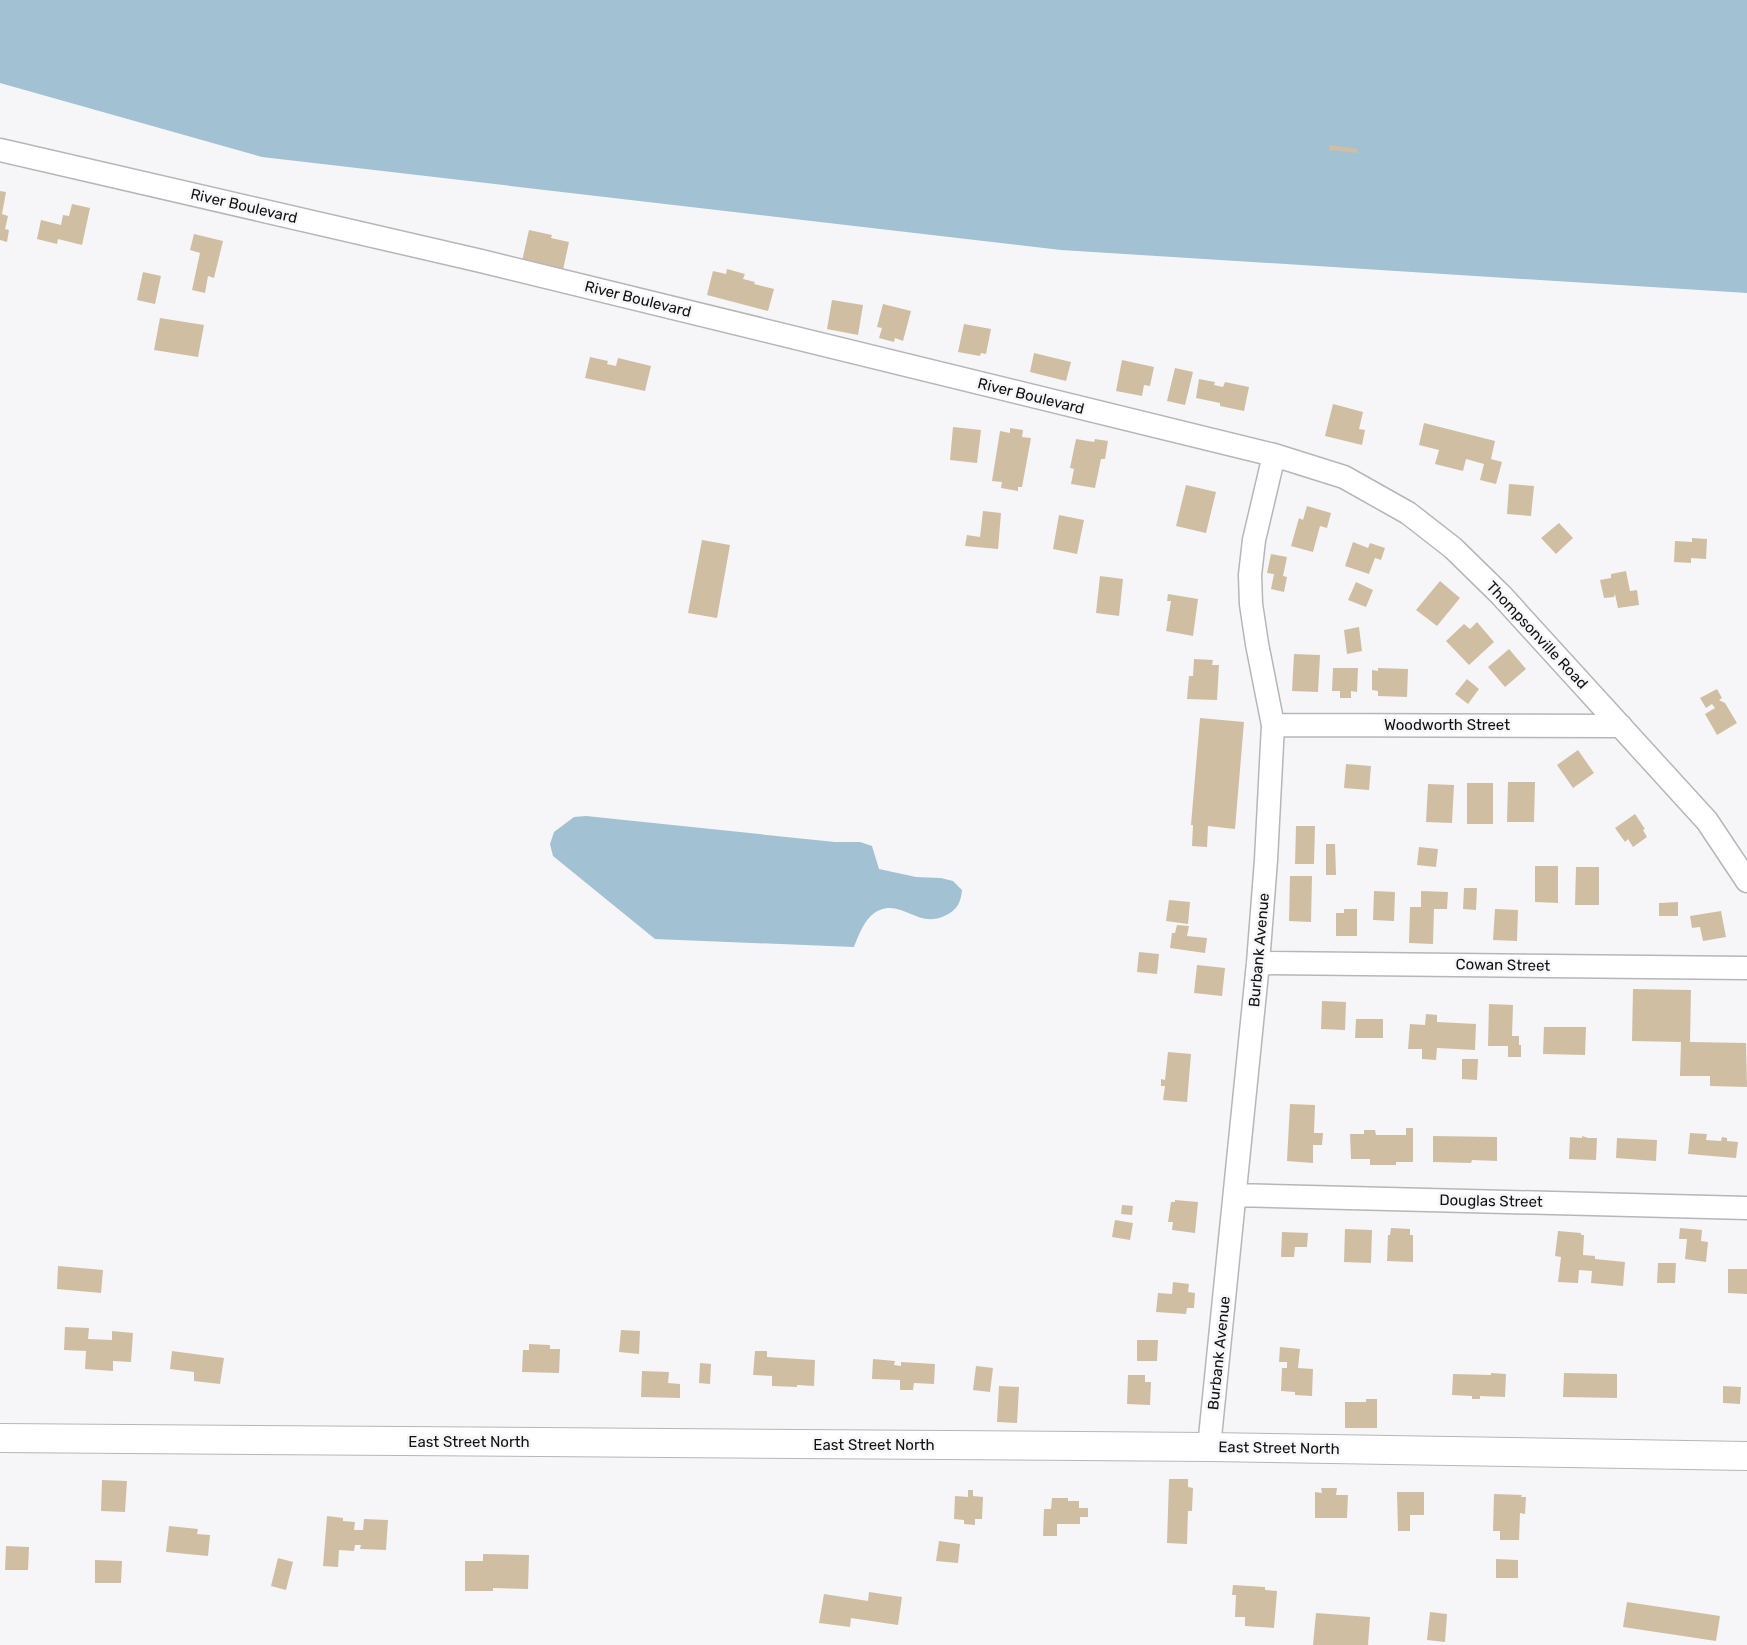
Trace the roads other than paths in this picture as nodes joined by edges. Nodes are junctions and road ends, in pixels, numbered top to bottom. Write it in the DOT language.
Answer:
graph roads {
  1 [pos="0,150"];
  2 [pos="1274,455"];
  3 [pos="1273,725"];
  4 [pos="1621,726"];
  5 [pos="1747,881"];
  6 [pos="1258,963"];
  7 [pos="1747,968"];
  8 [pos="1235,1195"];
  9 [pos="1747,1208"];
  10 [pos="0,1438"];
  11 [pos="1209,1447"];
  12 [pos="1747,1456"];
  1 -- 2 [label="street, River Boulevard"];
  2 -- 3 [label="street, Burbank Avenue"];
  2 -- 4 [label="street, Thompsonville Road"];
  3 -- 4 [label="street, Woodworth Street"];
  3 -- 6 [label="street, Burbank Avenue"];
  4 -- 5 [label="street, Thompsonville Road"];
  6 -- 7 [label="street, Cowan Street"];
  6 -- 8 [label="street, Burbank Avenue"];
  8 -- 9 [label="street, Douglas Street"];
  8 -- 11 [label="street, Burbank Avenue"];
  10 -- 11 [label="main road, East Street North"];
  11 -- 12 [label="main road, East Street North"];
}
